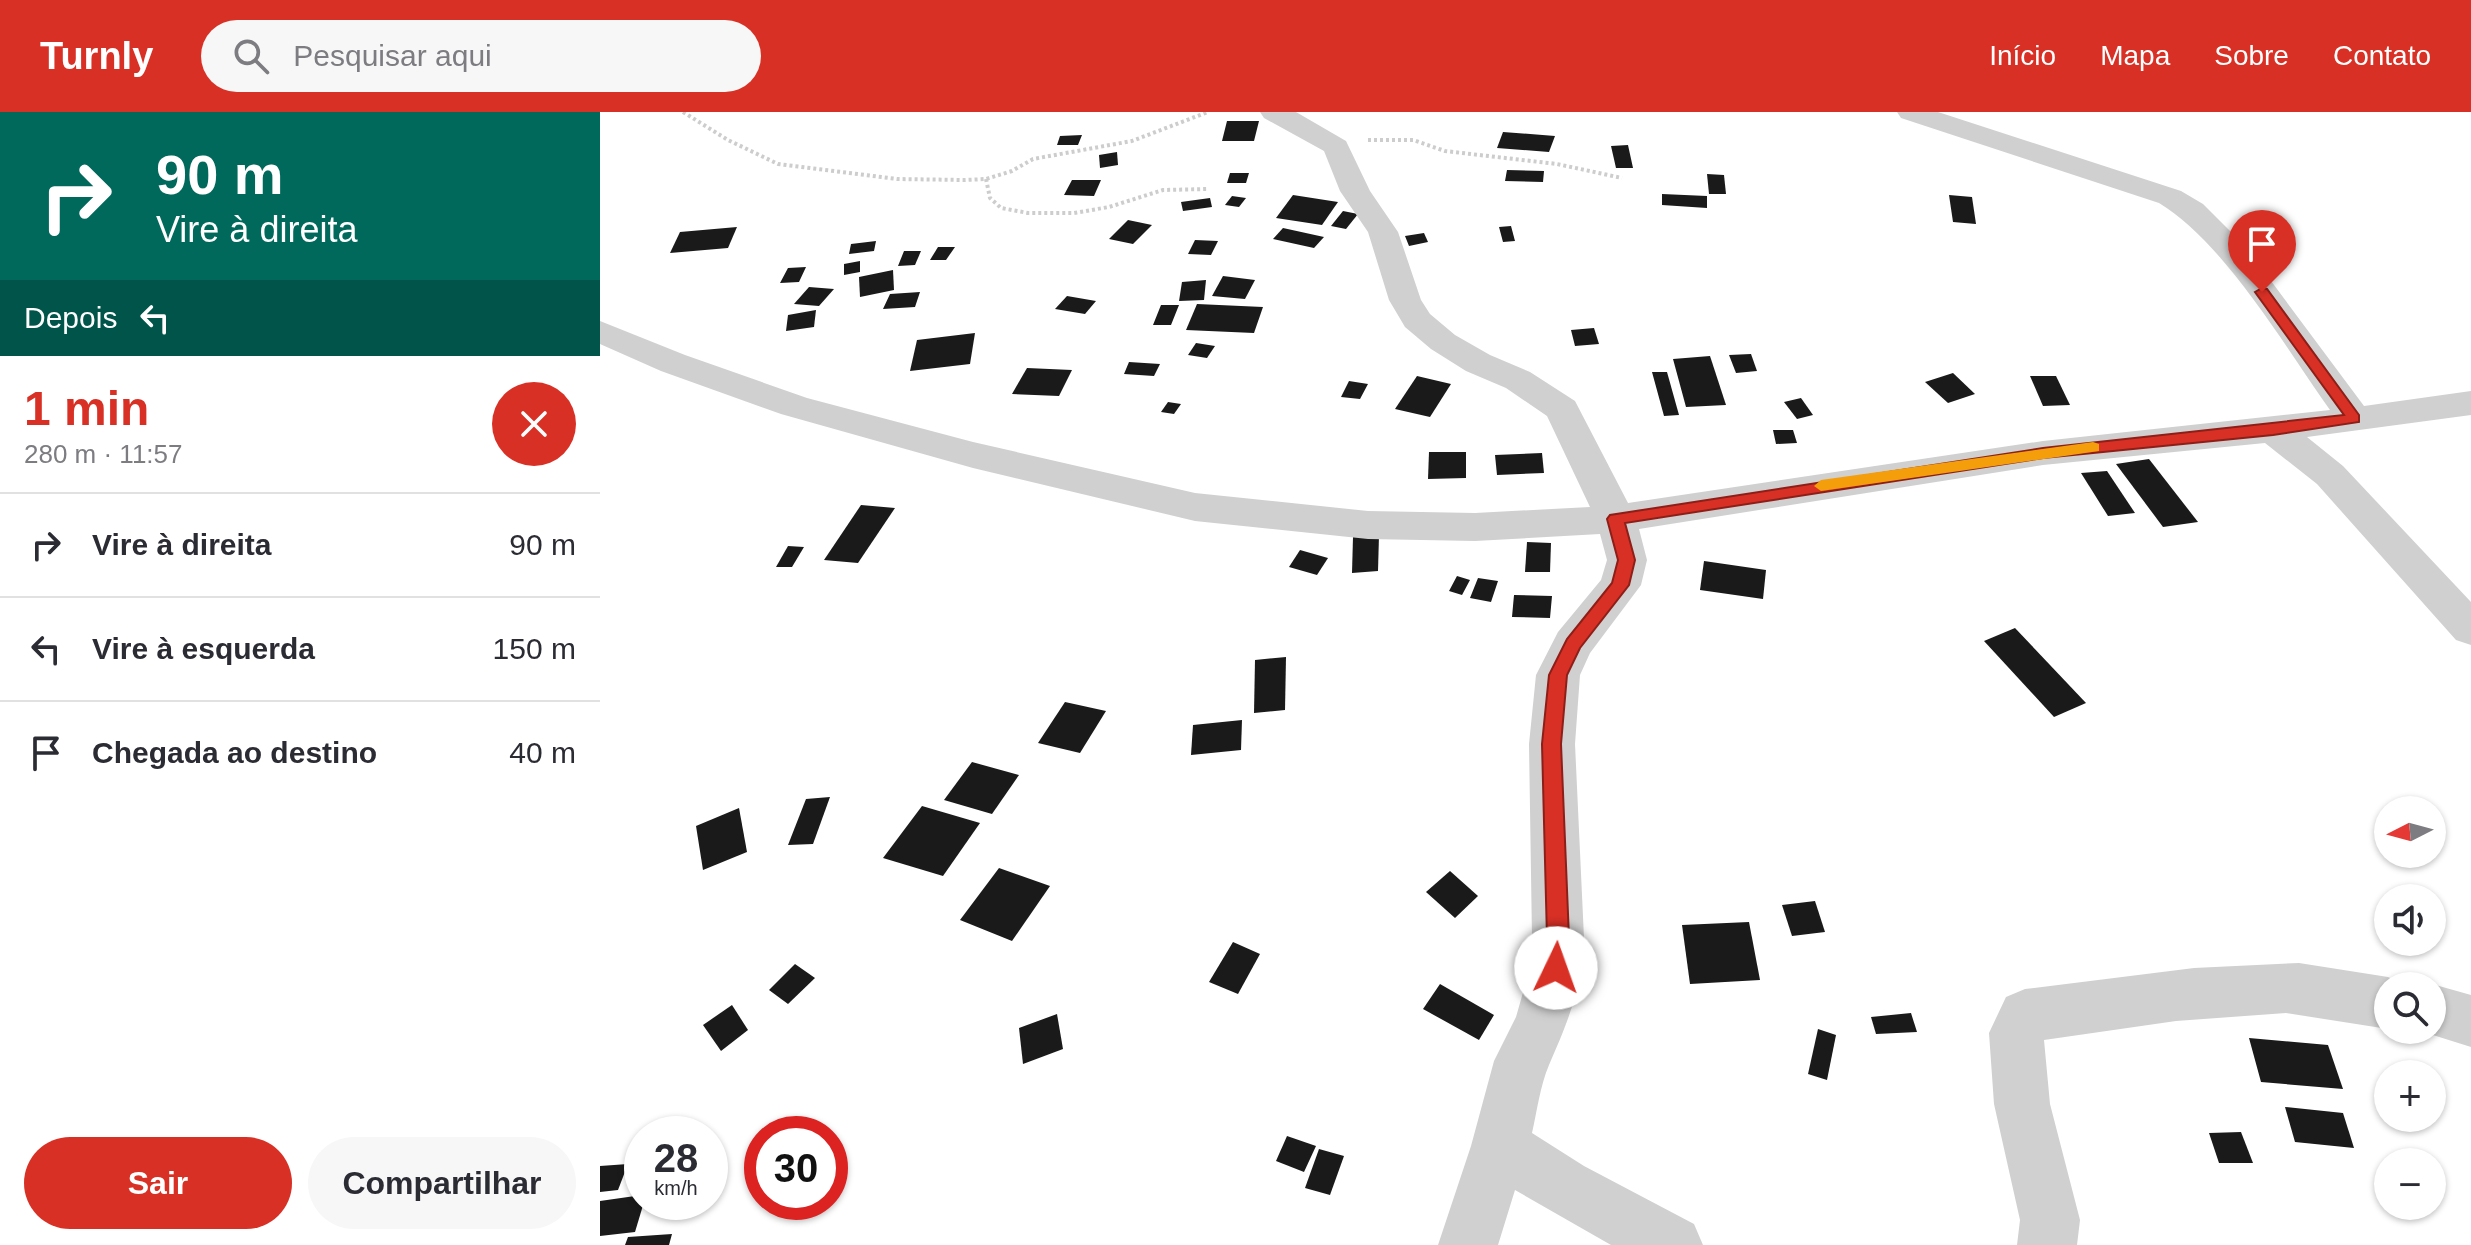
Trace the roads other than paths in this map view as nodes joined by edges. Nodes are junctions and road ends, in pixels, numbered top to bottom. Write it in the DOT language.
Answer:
graph roads {
  1 [pos="1274,112"];
  2 [pos="1911,112"];
  3 [pos="600,331"];
  4 [pos="2471,403"];
  5 [pos="2354,418"];
  6 [pos="2273,430"];
  7 [pos="1616,519"];
  8 [pos="2471,629"];
  9 [pos="2374,1002"];
  10 [pos="2446,1014"];
  11 [pos="2471,1021"];
  12 [pos="1500,1146"];
  13 [pos="1468,1245"];
  14 [pos="1673,1245"];
  15 [pos="2047,1245"];
  1 -- 7 [label="street"];
  2 -- 5 [label="street"];
  3 -- 7 [label="street"];
  4 -- 5 [label="street"];
  5 -- 6 [label="street"];
  6 -- 7 [label="street"];
  6 -- 8 [label="street"];
  7 -- 12 [label="street"];
  9 -- 15 [label="street"];
  10 -- 11 [label="street"];
  12 -- 13 [label="street"];
  12 -- 14 [label="street"];
}
